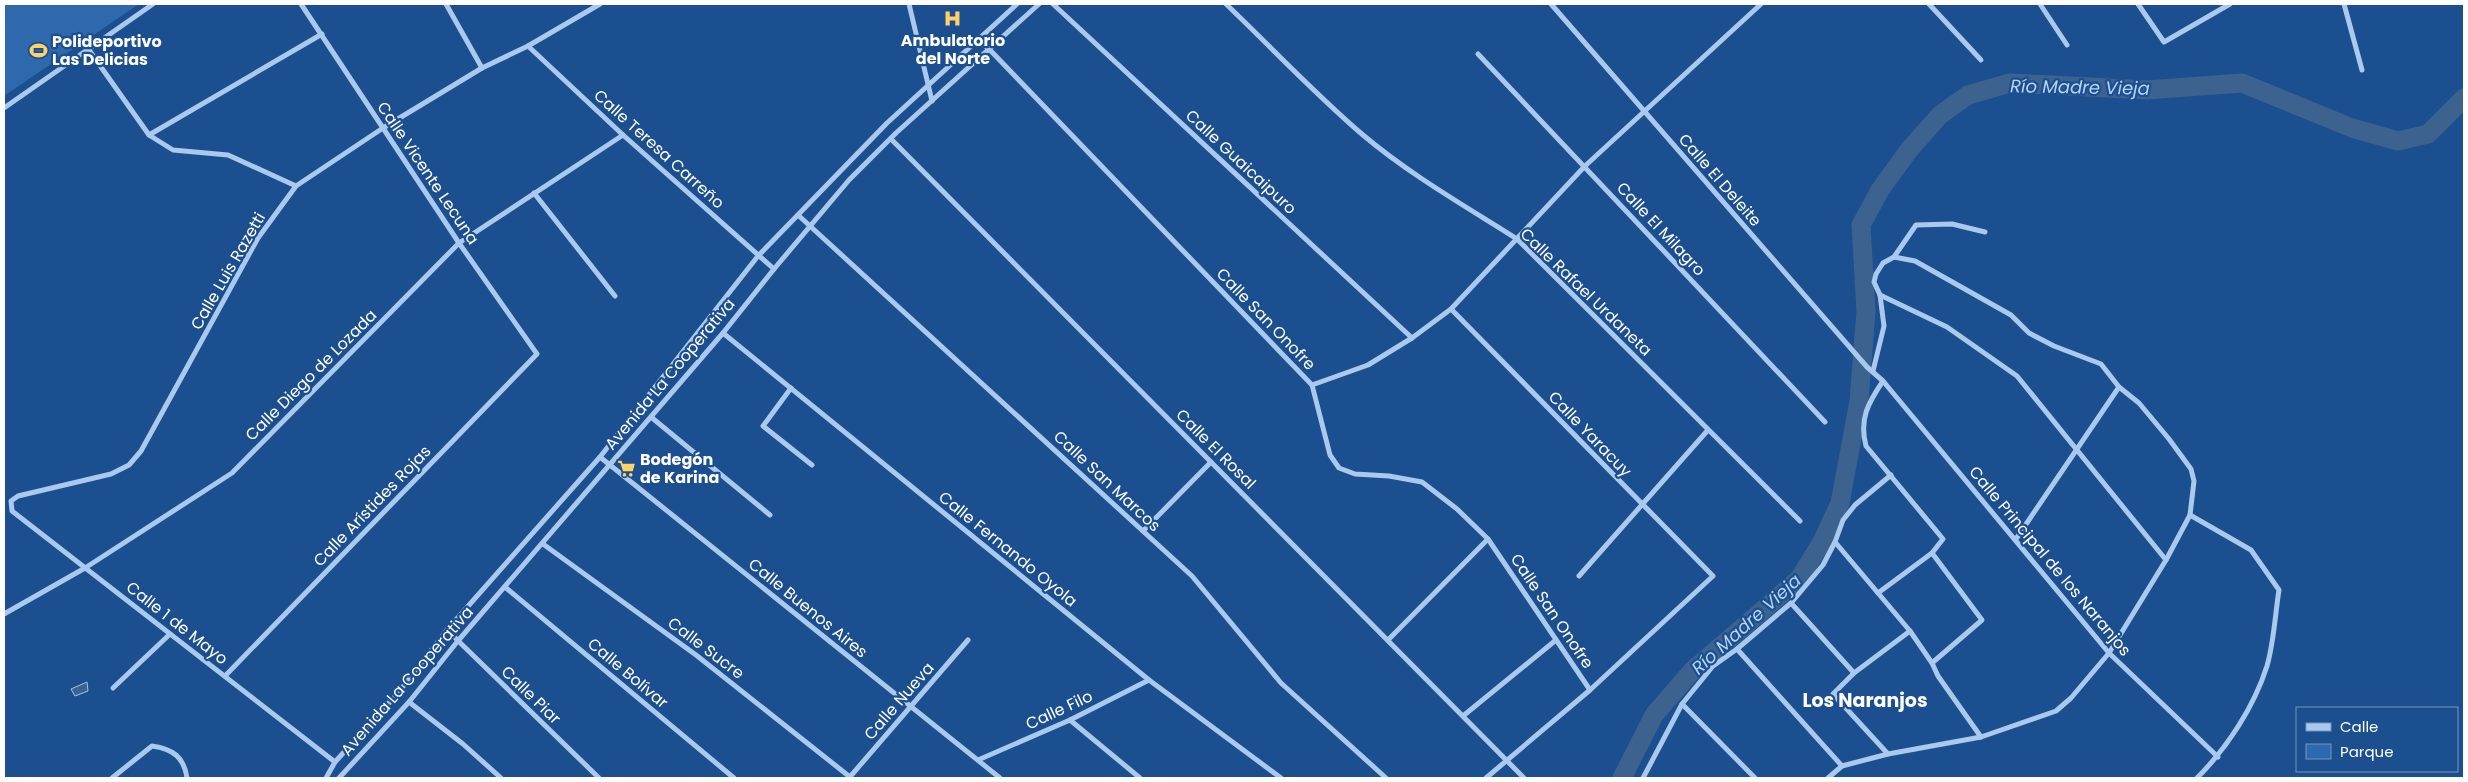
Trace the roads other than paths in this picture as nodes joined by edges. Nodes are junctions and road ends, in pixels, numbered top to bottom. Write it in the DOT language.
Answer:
graph roads {
  1 [pos="153,4"];
  2 [pos="301,4"];
  3 [pos="446,4"];
  4 [pos="600,4"];
  5 [pos="909,4"];
  6 [pos="1017,4"];
  7 [pos="1039,4"];
  8 [pos="1053,4"];
  9 [pos="1226,4"];
  10 [pos="1551,4"];
  11 [pos="1761,4"];
  12 [pos="1929,4"];
  13 [pos="2040,4"];
  14 [pos="2138,4"];
  15 [pos="2230,4"];
  16 [pos="2344,4"];
  17 [pos="322,34"];
  18 [pos="978,40"];
  19 [pos="2067,45"];
  20 [pos="528,46"];
  21 [pos="989,49"];
  22 [pos="89,50"];
  23 [pos="1478,54"];
  24 [pos="1982,60"];
  25 [pos="482,68"];
  26 [pos="2362,70"];
  27 [pos="927,86"];
  28 [pos="932,101"];
  29 [pos="4,108"];
  30 [pos="1643,111"];
  31 [pos="383,128"];
  32 [pos="148,135"];
  33 [pos="623,135"];
  34 [pos="891,138"];
  35 [pos="1584,166"];
  36 [pos="296,186"];
  37 [pos="534,193"];
  38 [pos="798,215"];
  39 [pos="811,226"];
  40 [pos="1985,232"];
  41 [pos="1517,239"];
  42 [pos="459,243"];
  43 [pos="758,256"];
  44 [pos="1894,257"];
  45 [pos="774,269"];
  46 [pos="1880,295"];
  47 [pos="615,296"];
  48 [pos="1451,309"];
  49 [pos="723,333"];
  50 [pos="1412,338"];
  51 [pos="537,354"];
  52 [pos="1873,371"];
  53 [pos="1883,381"];
  54 [pos="1312,385"];
  55 [pos="2119,387"];
  56 [pos="790,388"];
  57 [pos="651,416"];
  58 [pos="1825,422"];
  59 [pos="1708,430"];
  60 [pos="2076,448"];
  61 [pos="600,458"];
  62 [pos="1211,462"];
  63 [pos="812,465"];
  64 [pos="609,466"];
  65 [pos="1891,475"];
  66 [pos="11,501"];
  67 [pos="1641,504"];
  68 [pos="770,515"];
  69 [pos="2190,515"];
  70 [pos="1800,521"];
  71 [pos="1143,530"];
  72 [pos="1488,539"];
  73 [pos="2016,539"];
  74 [pos="1835,542"];
  75 [pos="543,544"];
  76 [pos="1932,553"];
  77 [pos="2166,560"];
  78 [pos="85,568"];
  79 [pos="1579,576"];
  80 [pos="505,587"];
  81 [pos="1878,593"];
  82 [pos="1791,602"];
  83 [pos="4,614"];
  84 [pos="446,630"];
  85 [pos="1910,631"];
  86 [pos="170,634"];
  87 [pos="968,640"];
  88 [pos="1388,640"];
  89 [pos="1556,640"];
  90 [pos="458,642"];
  91 [pos="1737,649"];
  92 [pos="2109,653"];
  93 [pos="1932,663"];
  94 [pos="1854,673"];
  95 [pos="225,676"];
  96 [pos="1149,680"];
  97 [pos="113,688"];
  98 [pos="1590,690"];
  99 [pos="409,702"];
  100 [pos="1682,704"];
  101 [pos="910,706"];
  102 [pos="1463,716"];
  103 [pos="1070,720"];
  104 [pos="1981,737"];
  105 [pos="1888,754"];
  106 [pos="2218,757"];
  107 [pos="978,760"];
  108 [pos="1508,761"];
  109 [pos="334,762"];
  110 [pos="1842,766"];
  111 [pos="327,776"];
  112 [pos="112,778"];
  113 [pos="187,778"];
  114 [pos="337,778"];
  115 [pos="501,778"];
  116 [pos="599,778"];
  117 [pos="734,778"];
  118 [pos="849,778"];
  119 [pos="1000,778"];
  120 [pos="1140,778"];
  121 [pos="1282,778"];
  122 [pos="1386,778"];
  123 [pos="1486,778"];
  124 [pos="1524,778"];
  125 [pos="1644,778"];
  126 [pos="1755,778"];
  127 [pos="1828,778"];
  128 [pos="2197,778"];
  1 -- 22 [label="street"];
  2 -- 17 [label="street, Calle Vicente Lecuna"];
  3 -- 25 [label="street"];
  4 -- 20 [label="street, Calle Luis Razetti"];
  5 -- 27 [label="street"];
  6 -- 18 [label="street, Avenida La Cooperativa"];
  7 -- 21 [label="street, Avenida La Cooperativa"];
  8 -- 50 [label="street, Calle Guaicaipuro"];
  9 -- 41 [label="street, Calle Rafael Urdaneta"];
  10 -- 30 [label="street, Calle El Deleite"];
  11 -- 30 [label="street"];
  12 -- 24 [label="street"];
  13 -- 19 [label="street"];
  14 -- 15 [label="street"];
  16 -- 26 [label="street"];
  17 -- 31 [label="street, Calle Vicente Lecuna"];
  17 -- 32 [label="street"];
  18 -- 21 [label="street, Calle San Onofre"];
  18 -- 27 [label="street, Avenida La Cooperativa"];
  20 -- 25 [label="street, Calle Luis Razetti"];
  20 -- 33 [label="street, Calle Teresa Carreño"];
  21 -- 28 [label="street, Avenida La Cooperativa"];
  21 -- 54 [label="street, Calle San Onofre"];
  22 -- 29 [label="street"];
  22 -- 32 [label="street"];
  23 -- 35 [label="street, Calle El Milagro"];
  25 -- 31 [label="street, Calle Luis Razetti"];
  27 -- 28 [label="street"];
  27 -- 38 [label="street, Avenida La Cooperativa"];
  28 -- 34 [label="street, Avenida La Cooperativa"];
  30 -- 35 [label="street"];
  30 -- 52 [label="street, Calle El Deleite"];
  31 -- 36 [label="street, Calle Luis Razetti"];
  31 -- 42 [label="street, Calle Vicente Lecuna"];
  32 -- 36 [label="street"];
  33 -- 37 [label="street, Calle Diego de Lozada"];
  33 -- 43 [label="street, Calle Teresa Carreño"];
  34 -- 39 [label="street, Avenida La Cooperativa"];
  34 -- 62 [label="street, Calle El Rosal"];
  35 -- 41 [label="street"];
  35 -- 58 [label="street, Calle El Milagro"];
  36 -- 66 [label="street, Calle Luis Razetti"];
  37 -- 42 [label="street, Calle Diego de Lozada"];
  37 -- 47 [label="street"];
  38 -- 39 [label="street, Calle San Marcos"];
  38 -- 43 [label="street, Avenida La Cooperativa"];
  39 -- 45 [label="street, Avenida La Cooperativa"];
  39 -- 71 [label="street, Calle San Marcos"];
  40 -- 44 [label="street"];
  41 -- 48 [label="street"];
  41 -- 59 [label="street, Calle Rafael Urdaneta"];
  42 -- 51 [label="street, Calle Vicente Lecuna"];
  42 -- 78 [label="street, Calle Diego de Lozada"];
  43 -- 45 [label="street, Calle Teresa Carreño"];
  43 -- 61 [label="street, Avenida La Cooperativa"];
  44 -- 46 [label="street"];
  44 -- 55 [label="street"];
  45 -- 49 [label="street, Avenida La Cooperativa"];
  46 -- 52 [label="street"];
  46 -- 60 [label="street"];
  48 -- 50 [label="street"];
  48 -- 67 [label="street, Calle Yaracuy"];
  49 -- 56 [label="street, Calle Fernando Oyola"];
  49 -- 57 [label="street, Avenida La Cooperativa"];
  50 -- 54 [label="street"];
  51 -- 95 [label="street, Calle Arístides Rojas"];
  52 -- 53 [label="street, Calle Principal de los Naranjos"];
  53 -- 65 [label="street"];
  53 -- 73 [label="street, Calle Principal de los Naranjos"];
  54 -- 72 [label="street, Calle San Onofre"];
  55 -- 60 [label="street"];
  55 -- 69 [label="street"];
  56 -- 63 [label="street"];
  56 -- 96 [label="street, Calle Fernando Oyola"];
  57 -- 64 [label="street, Avenida La Cooperativa"];
  57 -- 68 [label="street"];
  59 -- 67 [label="street"];
  59 -- 70 [label="street, Calle Rafael Urdaneta"];
  60 -- 73 [label="street"];
  60 -- 77 [label="street"];
  61 -- 64 [label="street, Calle Buenos Aires"];
  61 -- 84 [label="street, Avenida La Cooperativa"];
  62 -- 71 [label="street"];
  62 -- 88 [label="street, Calle El Rosal"];
  64 -- 75 [label="street, Avenida La Cooperativa"];
  64 -- 101 [label="street, Calle Buenos Aires"];
  65 -- 74 [label="street"];
  65 -- 76 [label="street"];
  66 -- 78 [label="street, Calle 1 de Mayo"];
  67 -- 79 [label="street"];
  67 -- 98 [label="street, Calle Yaracuy"];
  69 -- 77 [label="street"];
  69 -- 106 [label="street"];
  71 -- 122 [label="street, Calle San Marcos"];
  72 -- 88 [label="street"];
  72 -- 89 [label="street, Calle San Onofre"];
  73 -- 92 [label="street, Calle Principal de los Naranjos"];
  74 -- 81 [label="street"];
  74 -- 82 [label="street"];
  75 -- 80 [label="street, Avenida La Cooperativa"];
  75 -- 118 [label="street, Calle Sucre"];
  76 -- 81 [label="street"];
  76 -- 93 [label="street"];
  77 -- 92 [label="street"];
  78 -- 83 [label="street, Calle Diego de Lozada"];
  78 -- 86 [label="street, Calle 1 de Mayo"];
  80 -- 90 [label="street, Avenida La Cooperativa"];
  80 -- 117 [label="street, Calle Bolívar"];
  81 -- 85 [label="street"];
  82 -- 91 [label="street"];
  82 -- 94 [label="street"];
  84 -- 90 [label="street, Calle Piar"];
  84 -- 109 [label="street, Avenida La Cooperativa"];
  85 -- 93 [label="street"];
  85 -- 94 [label="street"];
  86 -- 95 [label="street, Calle 1 de Mayo"];
  86 -- 97 [label="street"];
  87 -- 101 [label="street, Calle Nueva"];
  88 -- 102 [label="street, Calle El Rosal"];
  89 -- 98 [label="street, Calle San Onofre"];
  89 -- 102 [label="street"];
  90 -- 99 [label="street, Avenida La Cooperativa"];
  90 -- 116 [label="street, Calle Piar"];
  91 -- 100 [label="street"];
  91 -- 110 [label="street"];
  92 -- 104 [label="street"];
  92 -- 106 [label="street, Calle Principal de los Naranjos"];
  93 -- 104 [label="street"];
  94 -- 105 [label="street"];
  95 -- 109 [label="street, Calle 1 de Mayo"];
  96 -- 103 [label="street, Calle Filo"];
  96 -- 121 [label="street, Calle Fernando Oyola"];
  98 -- 108 [label="street"];
  99 -- 114 [label="street, Avenida La Cooperativa"];
  99 -- 115 [label="street"];
  100 -- 125 [label="street"];
  100 -- 126 [label="street"];
  101 -- 107 [label="street, Calle Buenos Aires"];
  101 -- 118 [label="street, Calle Nueva"];
  102 -- 108 [label="street, Calle El Rosal"];
  103 -- 107 [label="street, Calle Filo"];
  103 -- 120 [label="street"];
  104 -- 105 [label="street"];
  105 -- 110 [label="street"];
  106 -- 128 [label="street"];
  107 -- 119 [label="street, Calle Buenos Aires"];
  108 -- 123 [label="street"];
  108 -- 124 [label="street, Calle El Rosal"];
  109 -- 111 [label="street, Avenida La Cooperativa"];
  110 -- 127 [label="street"];
  111 -- 114 [label="street"];
  112 -- 113 [label="street"];
}
